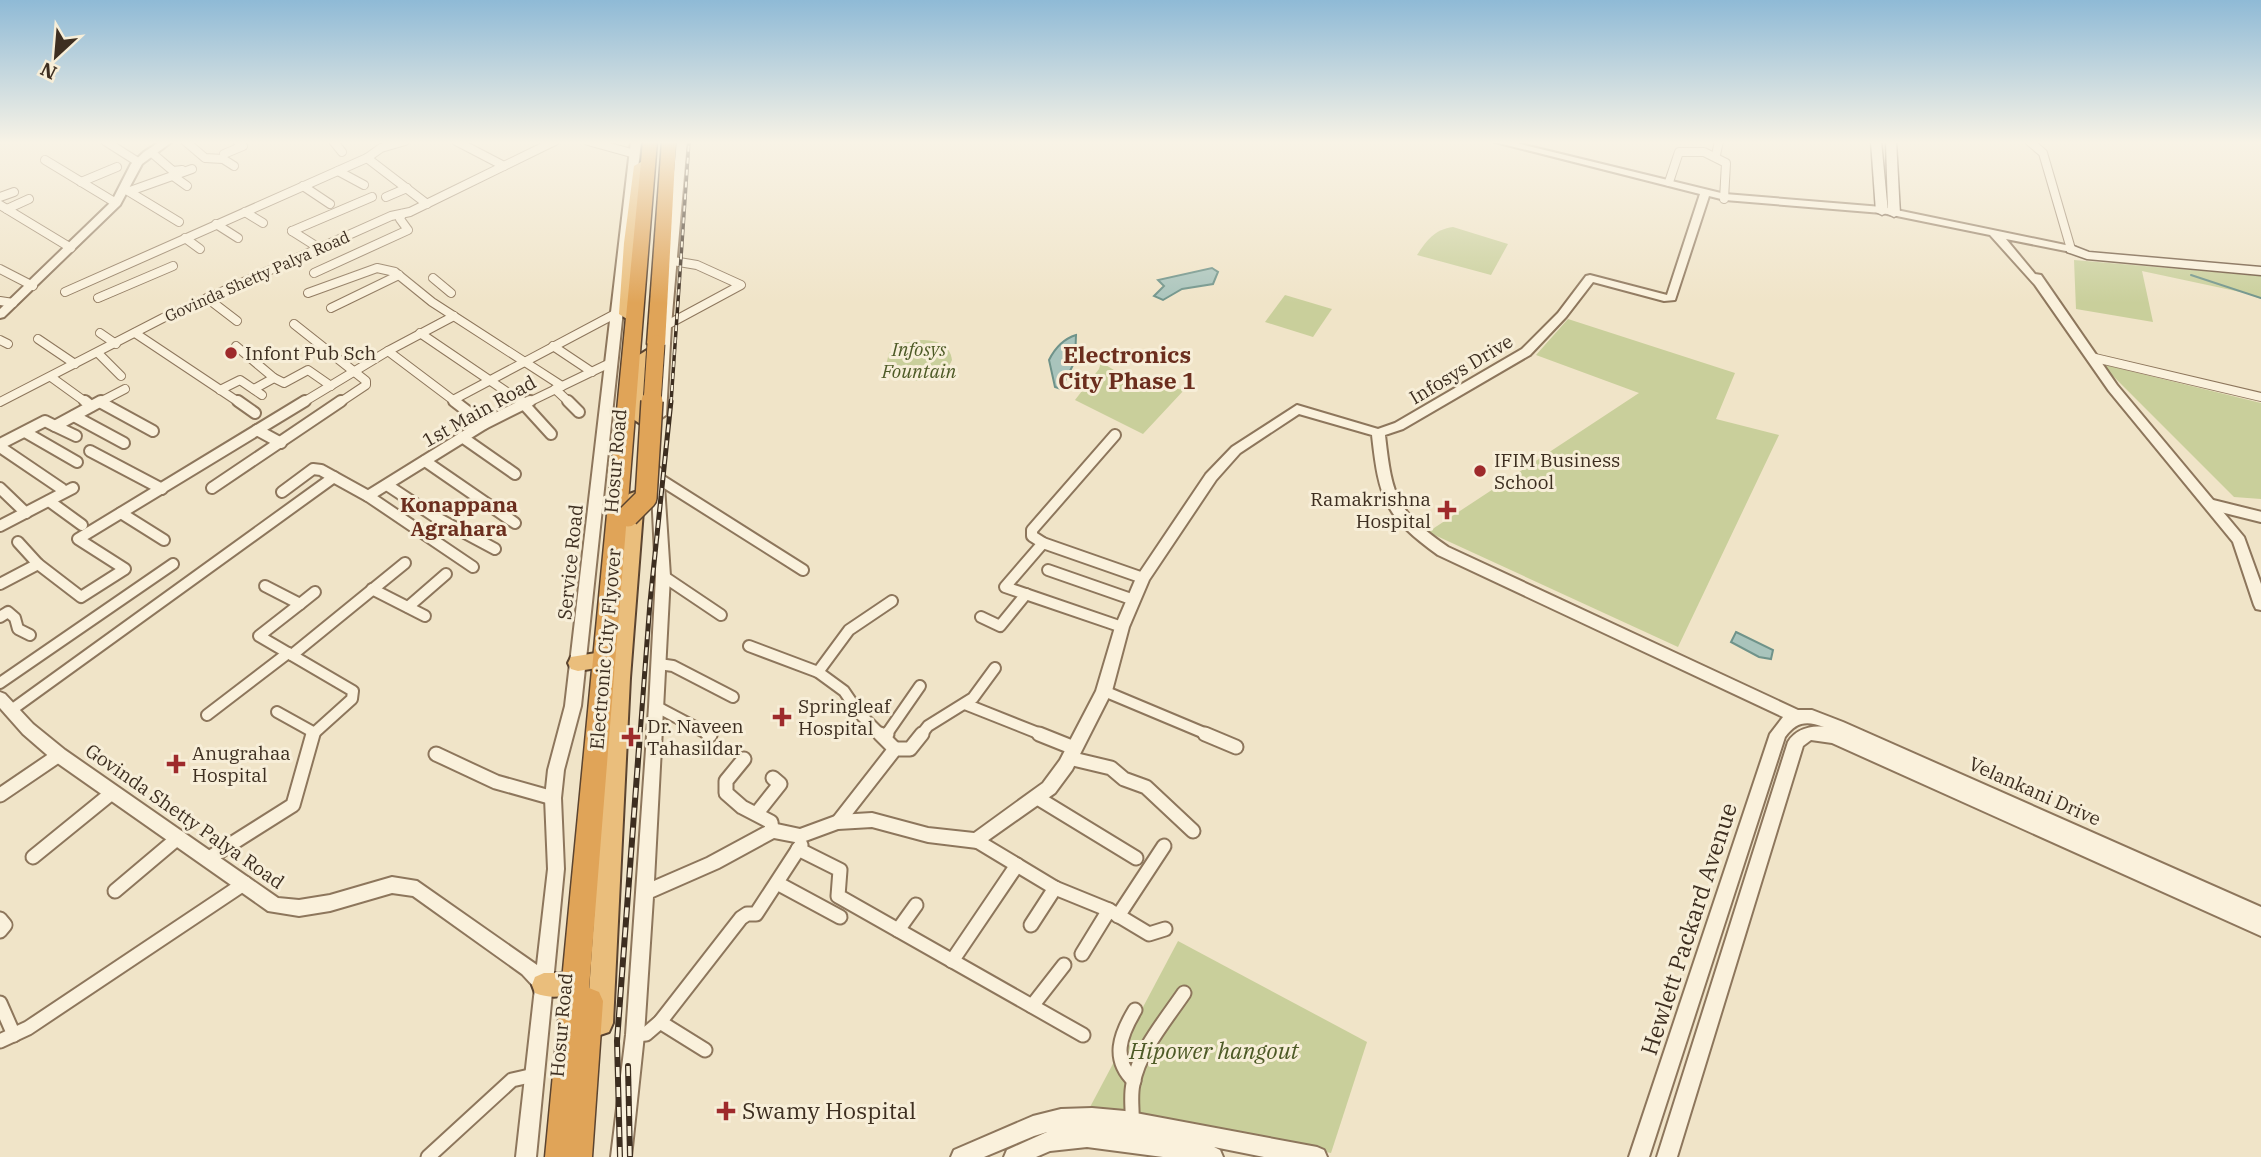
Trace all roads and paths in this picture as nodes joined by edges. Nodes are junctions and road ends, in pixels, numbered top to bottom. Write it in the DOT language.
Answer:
graph roads {
  1 [pos="103,195"];
  2 [pos="123,195"];
  3 [pos="134,195"];
  4 [pos="274,195"];
  5 [pos="316,195"];
  6 [pos="391,195"];
  7 [pos="416,195"];
  8 [pos="445,195"];
  9 [pos="633,195"];
  10 [pos="636,195"];
  11 [pos="637,195"];
  12 [pos="654,195"];
  13 [pos="662,195"];
  14 [pos="664,195"];
  15 [pos="678,195"];
  16 [pos="1705,195"];
  17 [pos="1710,195"];
  18 [pos="1724,195"];
  19 [pos="1885,195"];
  20 [pos="1889,195"];
  21 [pos="2055,195"];
  22 [pos="386,197"];
  23 [pos="372,198"];
  24 [pos="1724,198"];
  25 [pos="29,199"];
  26 [pos="116,202"];
  27 [pos="330,204"];
  28 [pos="427,204"];
  29 [pos="3,207"];
  30 [pos="245,212"];
  31 [pos="1888,212"];
  32 [pos="402,214"];
  33 [pos="179,222"];
  34 [pos="1941,222"];
  35 [pos="263,223"];
  36 [pos="216,224"];
  37 [pos="185,238"];
  38 [pos="238,238"];
  39 [pos="2011,242"];
  40 [pos="71,248"];
  41 [pos="319,248"];
  42 [pos="200,249"];
  43 [pos="2071,249"];
  44 [pos="673,261"];
  45 [pos="173,266"];
  46 [pos="2261,266"];
  47 [pos="0,269"];
  48 [pos="2261,271"];
  49 [pos="314,273"];
  50 [pos="399,275"];
  51 [pos="433,278"];
  52 [pos="94,279"];
  53 [pos="2039,283"];
  54 [pos="33,286"];
  55 [pos="65,292"];
  56 [pos="112,292"];
  57 [pos="308,293"];
  58 [pos="426,297"];
  59 [pos="98,298"];
  60 [pos="207,298"];
  61 [pos="0,300"];
  62 [pos="13,303"];
  63 [pos="331,307"];
  64 [pos="615,314"];
  65 [pos="0,315"];
  66 [pos="454,316"];
  67 [pos="237,321"];
  68 [pos="294,324"];
  69 [pos="665,326"];
  70 [pos="100,333"];
  71 [pos="135,333"];
  72 [pos="420,333"];
  73 [pos="38,339"];
  74 [pos="116,344"];
  75 [pos="236,346"];
  76 [pos="553,346"];
  77 [pos="388,351"];
  78 [pos="98,353"];
  79 [pos="2091,356"];
  80 [pos="526,362"];
  81 [pos="610,363"];
  82 [pos="75,364"];
  83 [pos="356,371"];
  84 [pos="593,372"];
  85 [pos="121,376"];
  86 [pos="51,377"];
  87 [pos="274,378"];
  88 [pos="491,381"];
  89 [pos="331,386"];
  90 [pos="558,388"];
  91 [pos="125,390"];
  92 [pos="220,390"];
  93 [pos="2261,397"];
  94 [pos="453,400"];
  95 [pos="0,402"];
  96 [pos="523,403"];
  97 [pos="95,404"];
  98 [pos="579,412"];
  99 [pos="255,414"];
  100 [pos="33,415"];
  101 [pos="74,416"];
  102 [pos="43,422"];
  103 [pos="484,424"];
  104 [pos="55,426"];
  105 [pos="257,429"];
  106 [pos="153,431"];
  107 [pos="25,432"];
  108 [pos="1378,433"];
  109 [pos="551,434"];
  110 [pos="1115,435"];
  111 [pos="76,436"];
  112 [pos="462,437"];
  113 [pos="124,443"];
  114 [pos="281,443"];
  115 [pos="0,446"];
  116 [pos="90,451"];
  117 [pos="425,461"];
  118 [pos="77,462"];
  119 [pos="514,474"];
  120 [pos="334,477"];
  121 [pos="656,477"];
  122 [pos="387,485"];
  123 [pos="0,488"];
  124 [pos="212,488"];
  125 [pos="163,489"];
  126 [pos="282,492"];
  127 [pos="368,496"];
  128 [pos="49,501"];
  129 [pos="2209,504"];
  130 [pos="26,513"];
  131 [pos="121,513"];
  132 [pos="628,516"];
  133 [pos="2261,517"];
  134 [pos="515,523"];
  135 [pos="82,525"];
  136 [pos="0,526"];
  137 [pos="164,540"];
  138 [pos="18,542"];
  139 [pos="1043,543"];
  140 [pos="495,549"];
  141 [pos="405,563"];
  142 [pos="38,564"];
  143 [pos="173,564"];
  144 [pos="473,567"];
  145 [pos="803,570"];
  146 [pos="1048,570"];
  147 [pos="446,574"];
  148 [pos="663,576"];
  149 [pos="1143,578"];
  150 [pos="0,584"];
  151 [pos="265,586"];
  152 [pos="372,589"];
  153 [pos="2258,591"];
  154 [pos="315,593"];
  155 [pos="1026,594"];
  156 [pos="1134,600"];
  157 [pos="892,601"];
  158 [pos="300,604"];
  159 [pos="2261,605"];
  160 [pos="408,607"];
  161 [pos="721,615"];
  162 [pos="425,616"];
  163 [pos="0,617"];
  164 [pos="981,617"];
  165 [pos="1122,627"];
  166 [pos="30,635"];
  167 [pos="749,646"];
  168 [pos="290,654"];
  169 [pos="660,656"];
  170 [pos="587,662"];
  171 [pos="995,668"];
  172 [pos="818,672"];
  173 [pos="0,683"];
  174 [pos="920,686"];
  175 [pos="1104,691"];
  176 [pos="733,697"];
  177 [pos="5,704"];
  178 [pos="965,704"];
  179 [pos="657,707"];
  180 [pos="277,712"];
  181 [pos="207,715"];
  182 [pos="1793,717"];
  183 [pos="313,732"];
  184 [pos="1810,733"];
  185 [pos="710,735"];
  186 [pos="885,737"];
  187 [pos="1236,747"];
  188 [pos="895,750"];
  189 [pos="1072,753"];
  190 [pos="436,754"];
  191 [pos="59,755"];
  192 [pos="744,759"];
  193 [pos="773,778"];
  194 [pos="113,792"];
  195 [pos="0,795"];
  196 [pos="1037,797"];
  197 [pos="552,798"];
  198 [pos="757,813"];
  199 [pos="838,822"];
  200 [pos="814,829"];
  201 [pos="772,830"];
  202 [pos="1193,831"];
  203 [pos="179,837"];
  204 [pos="977,841"];
  205 [pos="1164,846"];
  206 [pos="798,849"];
  207 [pos="33,857"];
  208 [pos="209,858"];
  209 [pos="1136,858"];
  210 [pos="1017,865"];
  211 [pos="245,883"];
  212 [pos="777,883"];
  213 [pos="1055,888"];
  214 [pos="115,891"];
  215 [pos="644,893"];
  216 [pos="916,905"];
  217 [pos="1113,913"];
  218 [pos="2261,915"];
  219 [pos="840,917"];
  220 [pos="0,919"];
  221 [pos="1031,925"];
  222 [pos="2261,928"];
  223 [pos="1165,929"];
  224 [pos="898,930"];
  225 [pos="0,931"];
  226 [pos="1082,954"];
  227 [pos="952,961"];
  228 [pos="1064,965"];
  229 [pos="554,985"];
  230 [pos="1184,993"];
  231 [pos="0,1003"];
  232 [pos="1032,1006"];
  233 [pos="1135,1010"];
  234 [pos="660,1022"];
  235 [pos="635,1034"];
  236 [pos="14,1035"];
  237 [pos="1083,1035"];
  238 [pos="0,1041"];
  239 [pos="705,1050"];
  240 [pos="534,1075"];
  241 [pos="1135,1081"];
  242 [pos="1132,1122"];
  243 [pos="428,1157"];
  244 [pos="526,1157"];
  245 [pos="549,1157"];
  246 [pos="560,1157"];
  247 [pos="576,1157"];
  248 [pos="590,1157"];
  249 [pos="621,1157"];
  250 [pos="961,1157"];
  251 [pos="1014,1157"];
  252 [pos="1213,1157"];
  253 [pos="1317,1157"];
  254 [pos="1639,1157"];
  255 [pos="1667,1157"];
  1 -- 26 [label="street"];
  2 -- 26 [label="street"];
  3 -- 33 [label="street"];
  4 -- 30 [label="street"];
  5 -- 27 [label="street"];
  6 -- 22 [label="street"];
  7 -- 28 [label="street"];
  8 -- 28 [label="street, Govinda Shetty Palya Road"];
  9 -- 64 [label="street, Service Road"];
  10 -- 170 [label="highway, Hosur Road"];
  11 -- 246 [label="highway, Electronic City Flyover"];
  12 -- 132 [label="highway, Electronic City Flyover"];
  13 -- 248 [label="highway, Hosur Road"];
  14 -- 132 [label="highway, bridge"];
  15 -- 44 [label="street"];
  16 -- 108 [label="street, Infosys Drive"];
  17 -- 24 [label="street"];
  18 -- 24 [label="street"];
  19 -- 31 [label="main road"];
  20 -- 31 [label="main road"];
  21 -- 43 [label="street"];
  23 -- 41 [label="street"];
  24 -- 31 [label="street"];
  25 -- 29 [label="street"];
  26 -- 40 [label="street"];
  28 -- 32 [label="street, Govinda Shetty Palya Road"];
  29 -- 40 [label="street"];
  30 -- 35 [label="street"];
  30 -- 36 [label="street"];
  31 -- 34 [label="street"];
  32 -- 41 [label="street, Govinda Shetty Palya Road"];
  32 -- 49 [label="street"];
  34 -- 39 [label="street"];
  34 -- 53 [label="street"];
  36 -- 37 [label="street"];
  36 -- 38 [label="street"];
  37 -- 42 [label="street"];
  37 -- 52 [label="street"];
  39 -- 43 [label="street"];
  39 -- 53 [label="street"];
  40 -- 54 [label="street"];
  41 -- 60 [label="street, Govinda Shetty Palya Road"];
  43 -- 46 [label="main road"];
  43 -- 48 [label="main road"];
  44 -- 69 [label="street"];
  44 -- 69 [label="street"];
  45 -- 56 [label="street"];
  47 -- 54 [label="street"];
  50 -- 57 [label="street"];
  50 -- 58 [label="street"];
  50 -- 63 [label="street"];
  51 -- 58 [label="street"];
  52 -- 55 [label="street"];
  52 -- 56 [label="street"];
  53 -- 79 [label="street"];
  54 -- 62 [label="street"];
  56 -- 59 [label="street"];
  58 -- 66 [label="street"];
  60 -- 67 [label="street"];
  60 -- 71 [label="street, Govinda Shetty Palya Road"];
  61 -- 62 [label="street"];
  62 -- 65 [label="street"];
  64 -- 76 [label="street"];
  64 -- 81 [label="street, Service Road"];
  66 -- 72 [label="street"];
  66 -- 80 [label="street"];
  68 -- 83 [label="street"];
  69 -- 121 [label="street"];
  70 -- 74 [label="street"];
  71 -- 74 [label="street, Govinda Shetty Palya Road"];
  71 -- 92 [label="street"];
  72 -- 77 [label="street"];
  72 -- 88 [label="street"];
  73 -- 82 [label="street"];
  74 -- 78 [label="street, Govinda Shetty Palya Road"];
  75 -- 87 [label="street"];
  76 -- 80 [label="street"];
  76 -- 84 [label="street"];
  77 -- 83 [label="street"];
  77 -- 94 [label="street"];
  78 -- 82 [label="street, Govinda Shetty Palya Road"];
  78 -- 85 [label="street"];
  79 -- 93 [label="street"];
  79 -- 129 [label="street"];
  80 -- 88 [label="street"];
  80 -- 90 [label="street"];
  81 -- 84 [label="street, 1st Main Road"];
  81 -- 170 [label="street, Service Road"];
  82 -- 86 [label="street, Govinda Shetty Palya Road"];
  83 -- 89 [label="street"];
  83 -- 114 [label="street"];
  84 -- 90 [label="street, 1st Main Road"];
  86 -- 95 [label="street, Govinda Shetty Palya Road"];
  86 -- 97 [label="street"];
  87 -- 89 [label="street"];
  87 -- 92 [label="street"];
  88 -- 94 [label="street"];
  88 -- 96 [label="street"];
  89 -- 105 [label="street"];
  90 -- 96 [label="street, 1st Main Road"];
  90 -- 98 [label="street"];
  91 -- 97 [label="street"];
  92 -- 99 [label="street"];
  94 -- 103 [label="street"];
  96 -- 103 [label="street, 1st Main Road"];
  96 -- 109 [label="street"];
  97 -- 101 [label="street"];
  97 -- 106 [label="street"];
  100 -- 102 [label="street"];
  101 -- 104 [label="street"];
  101 -- 113 [label="street"];
  102 -- 104 [label="street"];
  102 -- 107 [label="street"];
  103 -- 112 [label="street, 1st Main Road"];
  104 -- 111 [label="street"];
  105 -- 114 [label="street"];
  105 -- 125 [label="street"];
  107 -- 115 [label="street"];
  107 -- 118 [label="street"];
  108 -- 149 [label="street"];
  108 -- 182 [label="street"];
  110 -- 139 [label="street"];
  112 -- 117 [label="street, 1st Main Road"];
  112 -- 119 [label="street"];
  114 -- 124 [label="street"];
  115 -- 128 [label="street"];
  116 -- 125 [label="street"];
  117 -- 122 [label="street, 1st Main Road"];
  117 -- 134 [label="street"];
  120 -- 126 [label="street"];
  120 -- 127 [label="street"];
  120 -- 177 [label="street"];
  121 -- 145 [label="street"];
  121 -- 148 [label="street"];
  122 -- 127 [label="street, 1st Main Road"];
  122 -- 140 [label="street"];
  123 -- 130 [label="street"];
  125 -- 131 [label="street"];
  127 -- 144 [label="street"];
  128 -- 130 [label="street"];
  128 -- 135 [label="street"];
  129 -- 133 [label="street"];
  129 -- 153 [label="street"];
  130 -- 136 [label="street"];
  131 -- 137 [label="street"];
  131 -- 142 [label="street"];
  132 -- 247 [label="highway, Electronic City Flyover"];
  138 -- 142 [label="street"];
  139 -- 149 [label="street"];
  139 -- 155 [label="street"];
  141 -- 152 [label="street"];
  142 -- 150 [label="street"];
  143 -- 173 [label="street"];
  146 -- 156 [label="street"];
  147 -- 160 [label="street"];
  148 -- 161 [label="street"];
  148 -- 169 [label="street"];
  149 -- 156 [label="street"];
  151 -- 158 [label="street"];
  152 -- 160 [label="street"];
  152 -- 168 [label="street"];
  153 -- 159 [label="street"];
  154 -- 158 [label="street"];
  155 -- 164 [label="street"];
  155 -- 165 [label="street"];
  156 -- 165 [label="street"];
  157 -- 172 [label="street"];
  158 -- 168 [label="street"];
  160 -- 162 [label="street"];
  163 -- 166 [label="street"];
  165 -- 175 [label="street"];
  167 -- 172 [label="street"];
  168 -- 181 [label="street"];
  168 -- 183 [label="street"];
  169 -- 176 [label="street"];
  169 -- 179 [label="street"];
  170 -- 197 [label="street, Service Road"];
  170 -- 229 [label="highway, Hosur Road"];
  171 -- 178 [label="street"];
  172 -- 186 [label="street"];
  174 -- 186 [label="street"];
  175 -- 187 [label="street"];
  175 -- 189 [label="street"];
  177 -- 191 [label="street, Govinda Shetty Palya Road"];
  178 -- 188 [label="street"];
  178 -- 189 [label="street"];
  179 -- 185 [label="street"];
  179 -- 215 [label="street"];
  180 -- 183 [label="street"];
  182 -- 184 [label="street"];
  182 -- 218 [label="street, Velankani Drive"];
  182 -- 254 [label="street, Hewlett Packard Avenue"];
  183 -- 208 [label="street"];
  184 -- 222 [label="street, Velankani Drive"];
  184 -- 255 [label="street"];
  186 -- 188 [label="street"];
  188 -- 199 [label="street"];
  189 -- 196 [label="street"];
  189 -- 202 [label="street"];
  190 -- 197 [label="street"];
  191 -- 194 [label="street, Govinda Shetty Palya Road"];
  191 -- 195 [label="street"];
  192 -- 198 [label="street"];
  193 -- 198 [label="street"];
  194 -- 203 [label="street, Govinda Shetty Palya Road"];
  194 -- 207 [label="street"];
  196 -- 204 [label="street"];
  196 -- 209 [label="street"];
  197 -- 229 [label="street, Service Road"];
  198 -- 201 [label="street"];
  199 -- 200 [label="street"];
  199 -- 204 [label="street"];
  200 -- 201 [label="street"];
  200 -- 206 [label="street"];
  201 -- 215 [label="street"];
  203 -- 208 [label="street, Govinda Shetty Palya Road"];
  203 -- 214 [label="street"];
  204 -- 210 [label="street"];
  205 -- 217 [label="street"];
  206 -- 212 [label="street"];
  206 -- 224 [label="street"];
  208 -- 211 [label="street, Govinda Shetty Palya Road"];
  210 -- 213 [label="street"];
  210 -- 227 [label="street"];
  211 -- 229 [label="street, Govinda Shetty Palya Road"];
  211 -- 236 [label="street"];
  212 -- 219 [label="street"];
  212 -- 234 [label="street"];
  213 -- 217 [label="street"];
  213 -- 221 [label="street"];
  215 -- 235 [label="street"];
  216 -- 224 [label="street"];
  217 -- 223 [label="street"];
  217 -- 226 [label="street"];
  220 -- 225 [label="street"];
  224 -- 227 [label="street"];
  227 -- 232 [label="street"];
  228 -- 232 [label="street"];
  229 -- 240 [label="street, Hosur Road"];
  229 -- 245 [label="highway, Hosur Road"];
  230 -- 241 [label="street"];
  231 -- 236 [label="street"];
  232 -- 237 [label="street"];
  233 -- 241 [label="street"];
  234 -- 235 [label="street"];
  234 -- 239 [label="street"];
  235 -- 249 [label="street"];
  236 -- 238 [label="street"];
  240 -- 243 [label="street"];
  240 -- 244 [label="street, Hosur Road"];
  241 -- 242 [label="street"];
  242 -- 250 [label="street"];
  242 -- 253 [label="street"];
  251 -- 252 [label="street"];
}
